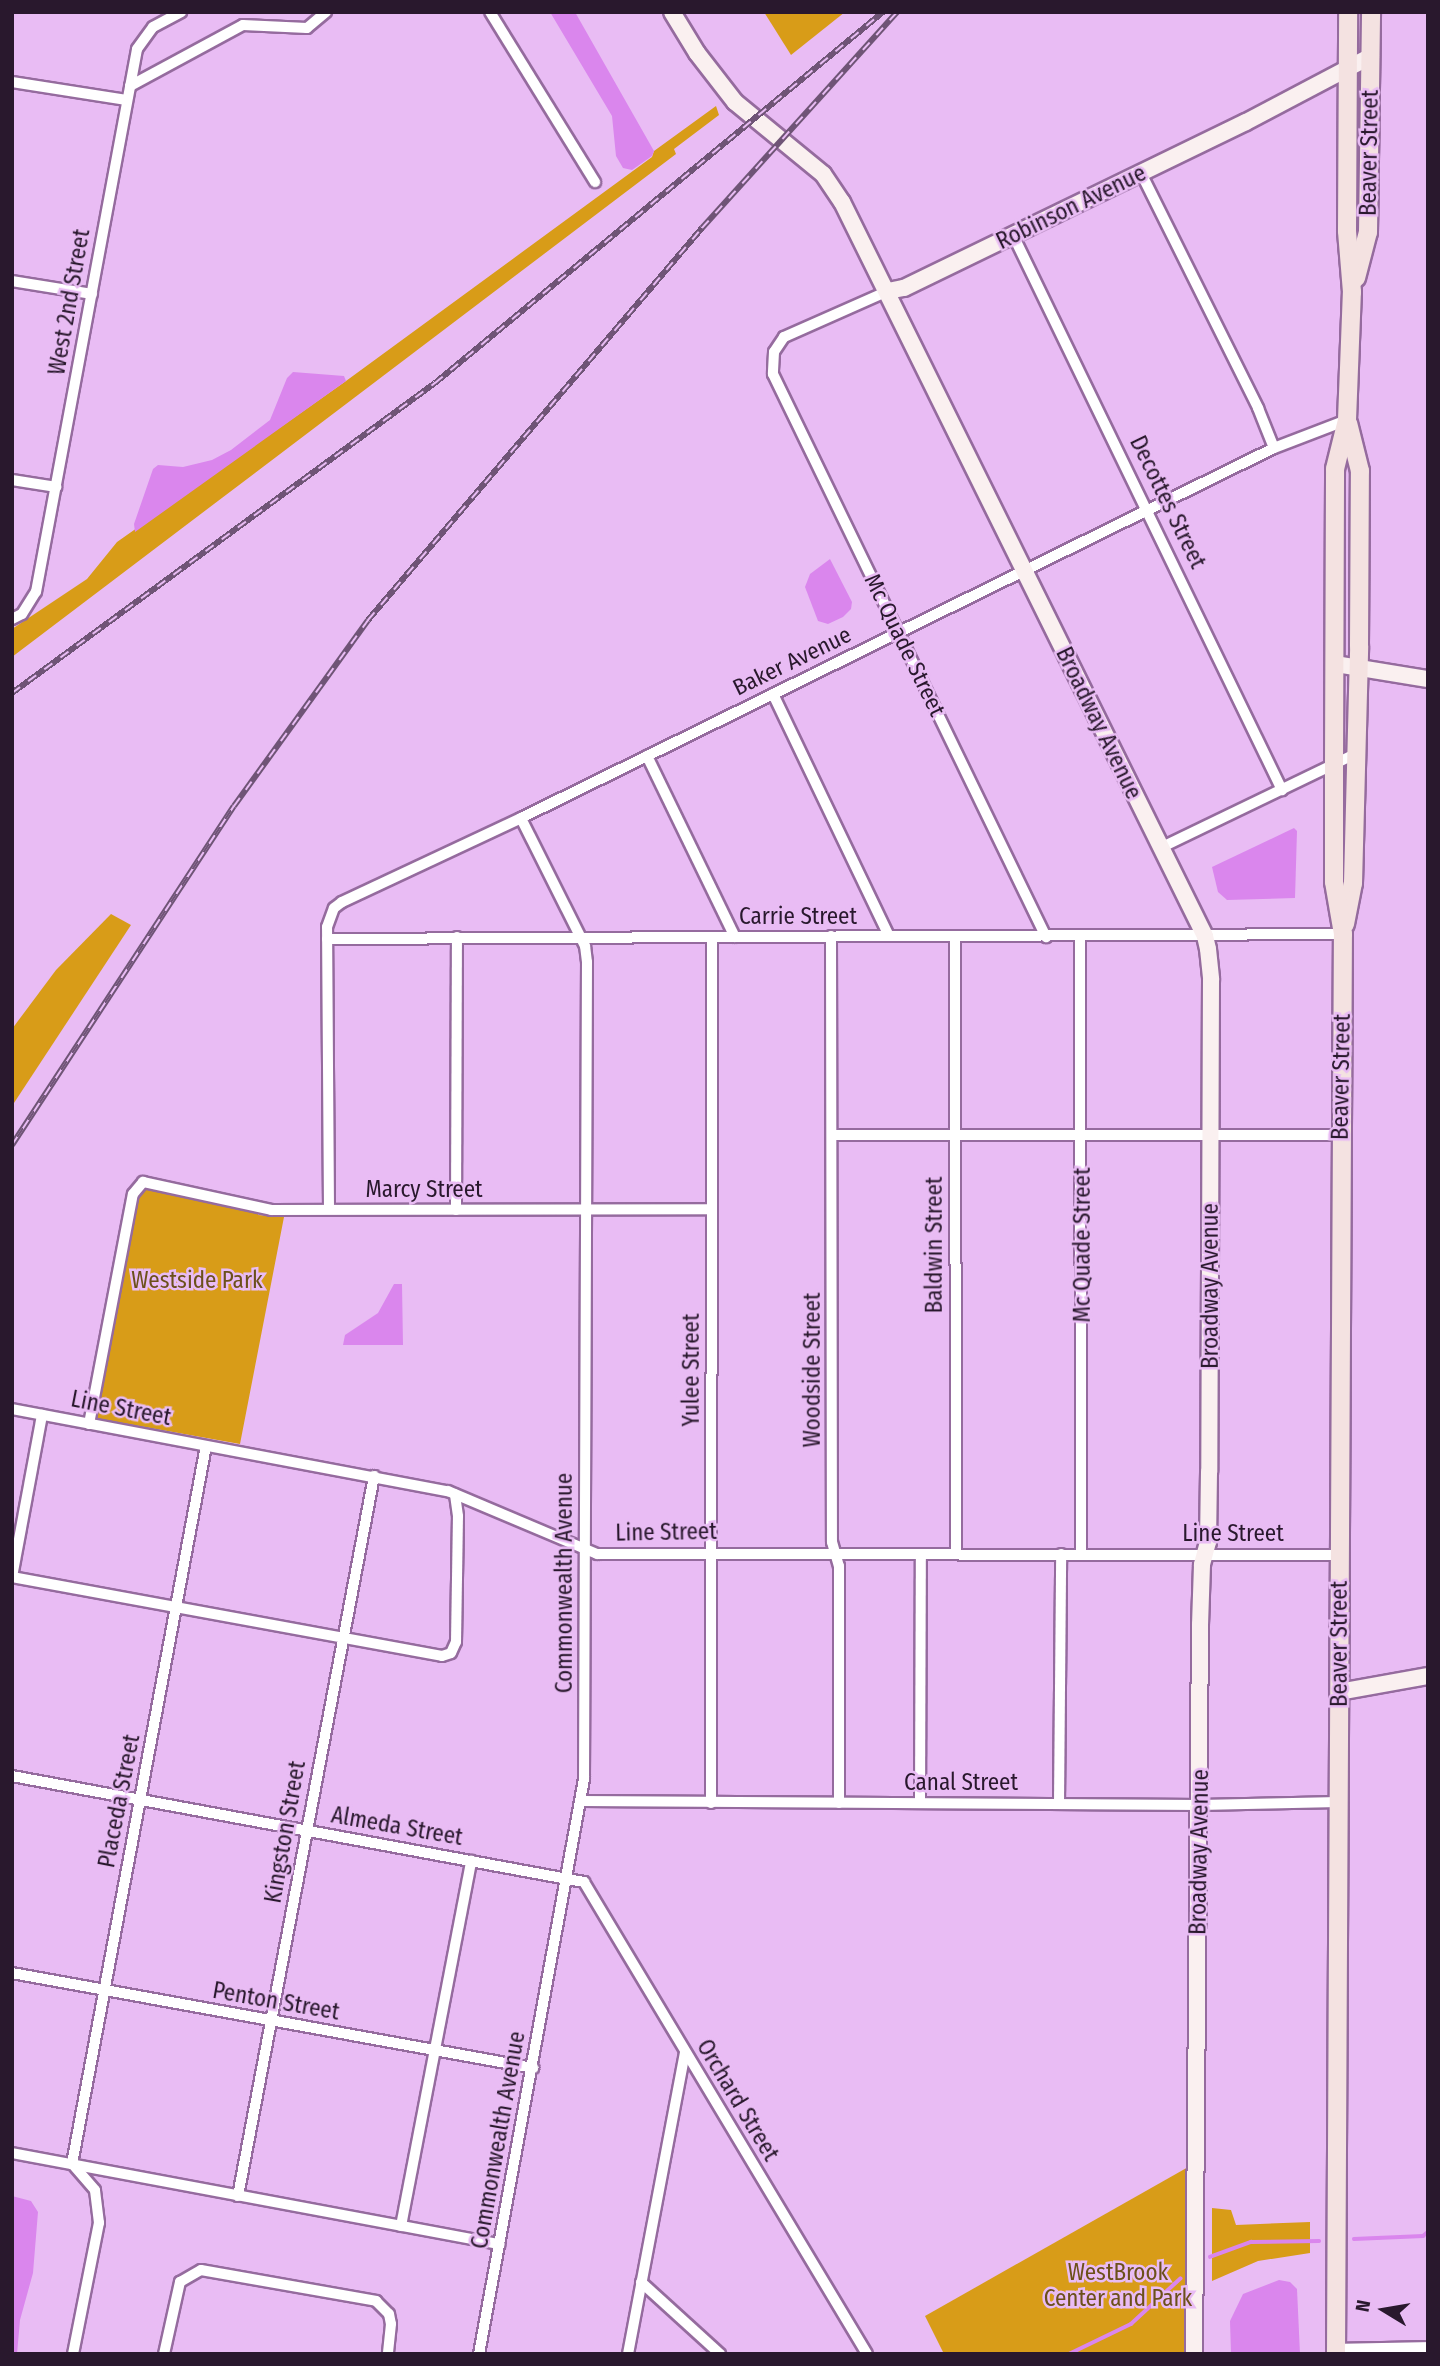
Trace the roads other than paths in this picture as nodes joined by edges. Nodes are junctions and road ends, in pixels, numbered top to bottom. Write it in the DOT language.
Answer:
graph roads {
  1 [pos="327,12"];
  2 [pos="491,12"];
  3 [pos="672,12"];
  4 [pos="1348,12"];
  5 [pos="1371,12"];
  6 [pos="179,13"];
  7 [pos="1371,56"];
  8 [pos="1348,68"];
  9 [pos="12,82"];
  10 [pos="130,86"];
  11 [pos="127,100"];
  12 [pos="1141,173"];
  13 [pos="595,182"];
  14 [pos="1013,235"];
  15 [pos="12,281"];
  16 [pos="888,291"];
  17 [pos="1352,292"];
  18 [pos="92,294"];
  19 [pos="774,352"];
  20 [pos="1347,419"];
  21 [pos="1274,448"];
  22 [pos="12,480"];
  23 [pos="56,487"];
  24 [pos="1149,511"];
  25 [pos="1024,571"];
  26 [pos="17,617"];
  27 [pos="899,633"];
  28 [pos="1335,663"];
  29 [pos="1359,667"];
  30 [pos="1428,679"];
  31 [pos="773,694"];
  32 [pos="1357,753"];
  33 [pos="647,756"];
  34 [pos="1334,766"];
  35 [pos="1282,790"];
  36 [pos="521,818"];
  37 [pos="1334,836"];
  38 [pos="1355,837"];
  39 [pos="1160,848"];
  40 [pos="1342,934"];
  41 [pos="831,936"];
  42 [pos="889,936"];
  43 [pos="1205,936"];
  44 [pos="457,937"];
  45 [pos="581,937"];
  46 [pos="712,937"];
  47 [pos="735,937"];
  48 [pos="955,937"];
  49 [pos="1046,937"];
  50 [pos="1080,937"];
  51 [pos="327,939"];
  52 [pos="832,1135"];
  53 [pos="955,1135"];
  54 [pos="1082,1135"];
  55 [pos="1340,1135"];
  56 [pos="1210,1136"];
  57 [pos="329,1209"];
  58 [pos="586,1209"];
  59 [pos="712,1209"];
  60 [pos="456,1210"];
  61 [pos="12,1409"];
  62 [pos="42,1415"];
  63 [pos="89,1424"];
  64 [pos="206,1446"];
  65 [pos="374,1476"];
  66 [pos="455,1494"];
  67 [pos="585,1549"];
  68 [pos="836,1552"];
  69 [pos="712,1553"];
  70 [pos="921,1554"];
  71 [pos="956,1554"];
  72 [pos="1061,1554"];
  73 [pos="1081,1554"];
  74 [pos="1205,1554"];
  75 [pos="1340,1555"];
  76 [pos="12,1577"];
  77 [pos="177,1608"];
  78 [pos="342,1638"];
  79 [pos="1428,1676"];
  80 [pos="1339,1692"];
  81 [pos="12,1776"];
  82 [pos="141,1800"];
  83 [pos="582,1801"];
  84 [pos="1339,1802"];
  85 [pos="839,1803"];
  86 [pos="920,1803"];
  87 [pos="711,1804"];
  88 [pos="1059,1804"];
  89 [pos="1200,1805"];
  90 [pos="306,1831"];
  91 [pos="471,1861"];
  92 [pos="567,1878"];
  93 [pos="12,1973"];
  94 [pos="104,1990"];
  95 [pos="272,2021"];
  96 [pos="434,2050"];
  97 [pos="685,2053"];
  98 [pos="533,2068"];
  99 [pos="12,2153"];
  100 [pos="72,2164"];
  101 [pos="238,2196"];
  102 [pos="401,2226"];
  103 [pos="500,2244"];
  104 [pos="641,2282"];
  105 [pos="1428,2347"];
  106 [pos="1336,2351"];
  107 [pos="73,2354"];
  108 [pos="163,2354"];
  109 [pos="388,2354"];
  110 [pos="479,2354"];
  111 [pos="628,2354"];
  112 [pos="720,2354"];
  113 [pos="867,2354"];
  114 [pos="1194,2354"];
  1 -- 10 [label="street"];
  2 -- 13 [label="street"];
  3 -- 16 [label="street"];
  4 -- 8 [label="main road, Beaver Street"];
  5 -- 7 [label="main road, Beaver Street"];
  6 -- 10 [label="street, West 2nd Street"];
  7 -- 8 [label="street, Robinson Avenue"];
  7 -- 17 [label="main road, Beaver Street"];
  8 -- 12 [label="street, Robinson Avenue"];
  8 -- 17 [label="main road, Beaver Street"];
  9 -- 11 [label="street"];
  10 -- 11 [label="street, West 2nd Street"];
  11 -- 18 [label="street, West 2nd Street"];
  12 -- 14 [label="street, Robinson Avenue"];
  12 -- 21 [label="street"];
  14 -- 16 [label="street, Robinson Avenue"];
  14 -- 24 [label="street, Decottes Street"];
  15 -- 18 [label="street"];
  16 -- 19 [label="street, Robinson Avenue"];
  16 -- 25 [label="street, Broadway Avenue"];
  17 -- 20 [label="main road, Beaver Street"];
  18 -- 23 [label="street, West 2nd Street"];
  19 -- 27 [label="street, Mc Quade Street"];
  20 -- 21 [label="street, Baker Avenue"];
  20 -- 28 [label="main road, Beaver Street"];
  20 -- 29 [label="main road, Beaver Street"];
  21 -- 24 [label="street, Baker Avenue"];
  22 -- 23 [label="street"];
  23 -- 26 [label="street, West 2nd Street"];
  24 -- 25 [label="street, Baker Avenue"];
  24 -- 35 [label="street, Decottes Street"];
  25 -- 27 [label="street, Baker Avenue"];
  25 -- 39 [label="street, Broadway Avenue"];
  27 -- 31 [label="street, Baker Avenue"];
  27 -- 49 [label="street, Mc Quade Street"];
  28 -- 29 [label="street"];
  28 -- 34 [label="main road, Beaver Street"];
  29 -- 30 [label="street"];
  29 -- 32 [label="main road, Beaver Street"];
  31 -- 33 [label="street, Baker Avenue"];
  31 -- 42 [label="street"];
  32 -- 34 [label="street"];
  32 -- 38 [label="main road, Beaver Street"];
  33 -- 36 [label="street, Baker Avenue"];
  33 -- 47 [label="street"];
  34 -- 35 [label="street"];
  34 -- 37 [label="main road, Beaver Street"];
  35 -- 39 [label="street"];
  36 -- 45 [label="street, Commonwealth Avenue"];
  36 -- 51 [label="street, Baker Avenue"];
  37 -- 38 [label="street"];
  37 -- 40 [label="main road, Beaver Street"];
  38 -- 40 [label="main road, Beaver Street"];
  39 -- 43 [label="street, Broadway Avenue"];
  40 -- 43 [label="street, Carrie Street"];
  40 -- 55 [label="main road, Beaver Street"];
  41 -- 42 [label="street, Carrie Street"];
  41 -- 47 [label="street, Carrie Street"];
  41 -- 52 [label="street, Woodside Street"];
  42 -- 48 [label="street, Carrie Street"];
  43 -- 50 [label="street, Carrie Street"];
  43 -- 56 [label="street, Broadway Avenue"];
  44 -- 45 [label="street, Carrie Street"];
  44 -- 51 [label="street, Carrie Street"];
  44 -- 60 [label="street"];
  45 -- 46 [label="street, Carrie Street"];
  45 -- 58 [label="street, Commonwealth Avenue"];
  46 -- 47 [label="street, Carrie Street"];
  46 -- 59 [label="street, Yulee Street"];
  48 -- 49 [label="street, Carrie Street"];
  48 -- 53 [label="street, Baldwin Street"];
  49 -- 50 [label="street, Carrie Street"];
  50 -- 54 [label="street, Mc Quade Street"];
  51 -- 57 [label="street"];
  52 -- 53 [label="street"];
  52 -- 68 [label="street, Woodside Street"];
  53 -- 54 [label="street"];
  53 -- 71 [label="street, Baldwin Street"];
  54 -- 56 [label="street"];
  54 -- 73 [label="street, Mc Quade Street"];
  55 -- 56 [label="street"];
  55 -- 75 [label="main road, Beaver Street"];
  56 -- 74 [label="street, Broadway Avenue"];
  57 -- 60 [label="street, Marcy Street"];
  57 -- 63 [label="street, Marcy Street"];
  58 -- 59 [label="street, Marcy Street"];
  58 -- 60 [label="street, Marcy Street"];
  58 -- 67 [label="street, Commonwealth Avenue"];
  59 -- 69 [label="street, Yulee Street"];
  61 -- 62 [label="street, Line Street"];
  62 -- 63 [label="street, Line Street"];
  62 -- 76 [label="street"];
  63 -- 64 [label="street, Line Street"];
  64 -- 65 [label="street, Line Street"];
  64 -- 77 [label="street, Placeda Street"];
  65 -- 66 [label="street, Line Street"];
  65 -- 78 [label="street, Kingston Street"];
  66 -- 67 [label="street, Line Street"];
  66 -- 78 [label="street"];
  67 -- 69 [label="street, Line Street"];
  67 -- 83 [label="street, Commonwealth Avenue"];
  68 -- 69 [label="street, Line Street"];
  68 -- 70 [label="street, Line Street"];
  68 -- 85 [label="street, Woodside Street"];
  69 -- 87 [label="street, Yulee Street"];
  70 -- 71 [label="street, Line Street"];
  70 -- 86 [label="street"];
  71 -- 72 [label="street, Line Street"];
  72 -- 73 [label="street, Line Street"];
  72 -- 88 [label="street"];
  73 -- 74 [label="street, Line Street"];
  74 -- 75 [label="street, Line Street"];
  74 -- 89 [label="street, Broadway Avenue"];
  75 -- 80 [label="main road, Beaver Street"];
  76 -- 77 [label="street"];
  77 -- 78 [label="street"];
  77 -- 82 [label="street, Placeda Street"];
  78 -- 90 [label="street, Kingston Street"];
  79 -- 80 [label="street"];
  80 -- 84 [label="main road, Beaver Street"];
  81 -- 82 [label="street, Almeda Street"];
  82 -- 90 [label="street, Almeda Street"];
  82 -- 94 [label="street, Placeda Street"];
  83 -- 87 [label="street, Canal Street"];
  83 -- 92 [label="street, Commonwealth Avenue"];
  84 -- 89 [label="street, Canal Street"];
  84 -- 106 [label="main road, Beaver Street"];
  85 -- 86 [label="street, Canal Street"];
  85 -- 87 [label="street, Canal Street"];
  86 -- 88 [label="street, Canal Street"];
  88 -- 89 [label="street, Canal Street"];
  89 -- 114 [label="street, Broadway Avenue"];
  90 -- 91 [label="street, Almeda Street"];
  90 -- 95 [label="street, Kingston Street"];
  91 -- 92 [label="street, Almeda Street"];
  91 -- 96 [label="street"];
  92 -- 97 [label="street, Orchard Street"];
  92 -- 98 [label="street, Commonwealth Avenue"];
  93 -- 94 [label="street, Penton Street"];
  94 -- 95 [label="street, Penton Street"];
  94 -- 100 [label="street, Placeda Street"];
  95 -- 96 [label="street, Penton Street"];
  95 -- 101 [label="street, Kingston Street"];
  96 -- 98 [label="street, Penton Street"];
  96 -- 102 [label="street"];
  97 -- 104 [label="street"];
  97 -- 113 [label="street, Orchard Street"];
  98 -- 103 [label="street, Commonwealth Avenue"];
  99 -- 100 [label="street"];
  100 -- 101 [label="street"];
  100 -- 107 [label="street"];
  101 -- 102 [label="street"];
  102 -- 103 [label="street"];
  103 -- 110 [label="street, Commonwealth Avenue"];
  104 -- 111 [label="street"];
  104 -- 112 [label="street"];
  105 -- 106 [label="street"];
  108 -- 109 [label="street"];
}
